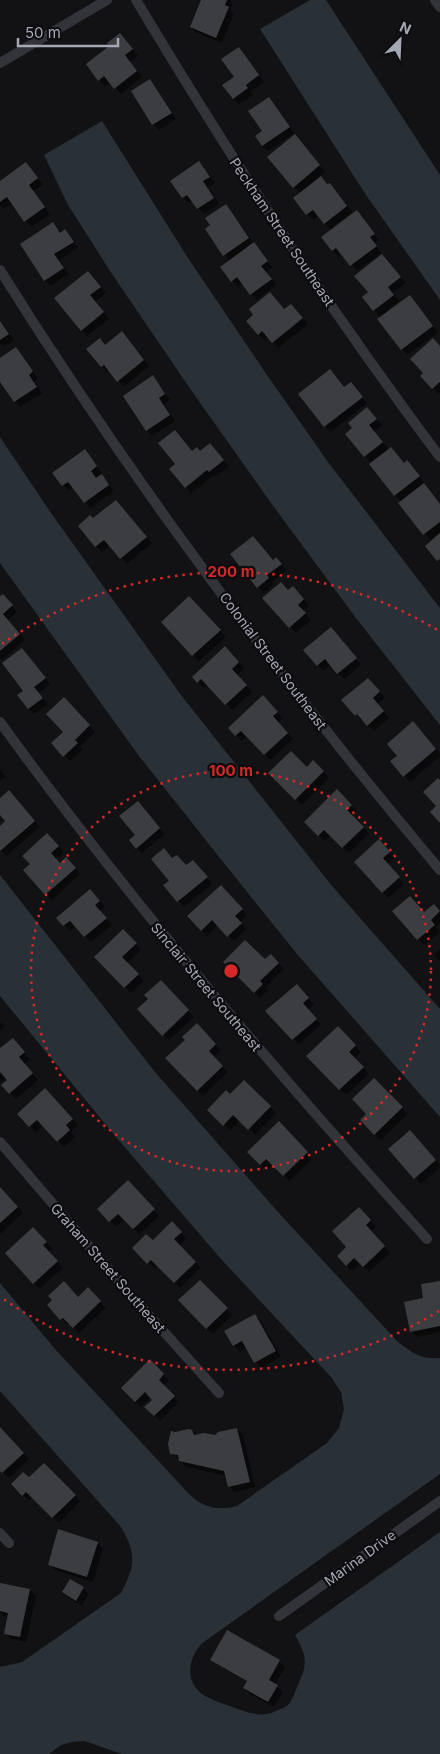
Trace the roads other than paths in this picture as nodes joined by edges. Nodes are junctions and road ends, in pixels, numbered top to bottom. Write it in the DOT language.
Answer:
graph roads {
  1 [pos="107,0"];
  2 [pos="136,0"];
  3 [pos="436,0"];
  4 [pos="440,7"];
  5 [pos="0,63"];
  6 [pos="0,270"];
  7 [pos="440,458"];
  8 [pos="0,722"];
  9 [pos="440,870"];
  10 [pos="0,1142"];
  11 [pos="427,1239"];
  12 [pos="218,1393"];
  13 [pos="440,1500"];
  14 [pos="0,1533"];
  15 [pos="9,1543"];
  16 [pos="279,1616"];
  1 -- 5 [label="street"];
  2 -- 7 [label="street, Peckham Street Southeast"];
  3 -- 4 [label="street"];
  6 -- 9 [label="street, Colonial Street Southeast"];
  8 -- 11 [label="street, Sinclair Street Southeast"];
  10 -- 12 [label="street, Graham Street Southeast"];
  13 -- 16 [label="street, Marina Drive"];
  14 -- 15 [label="street"];
}
